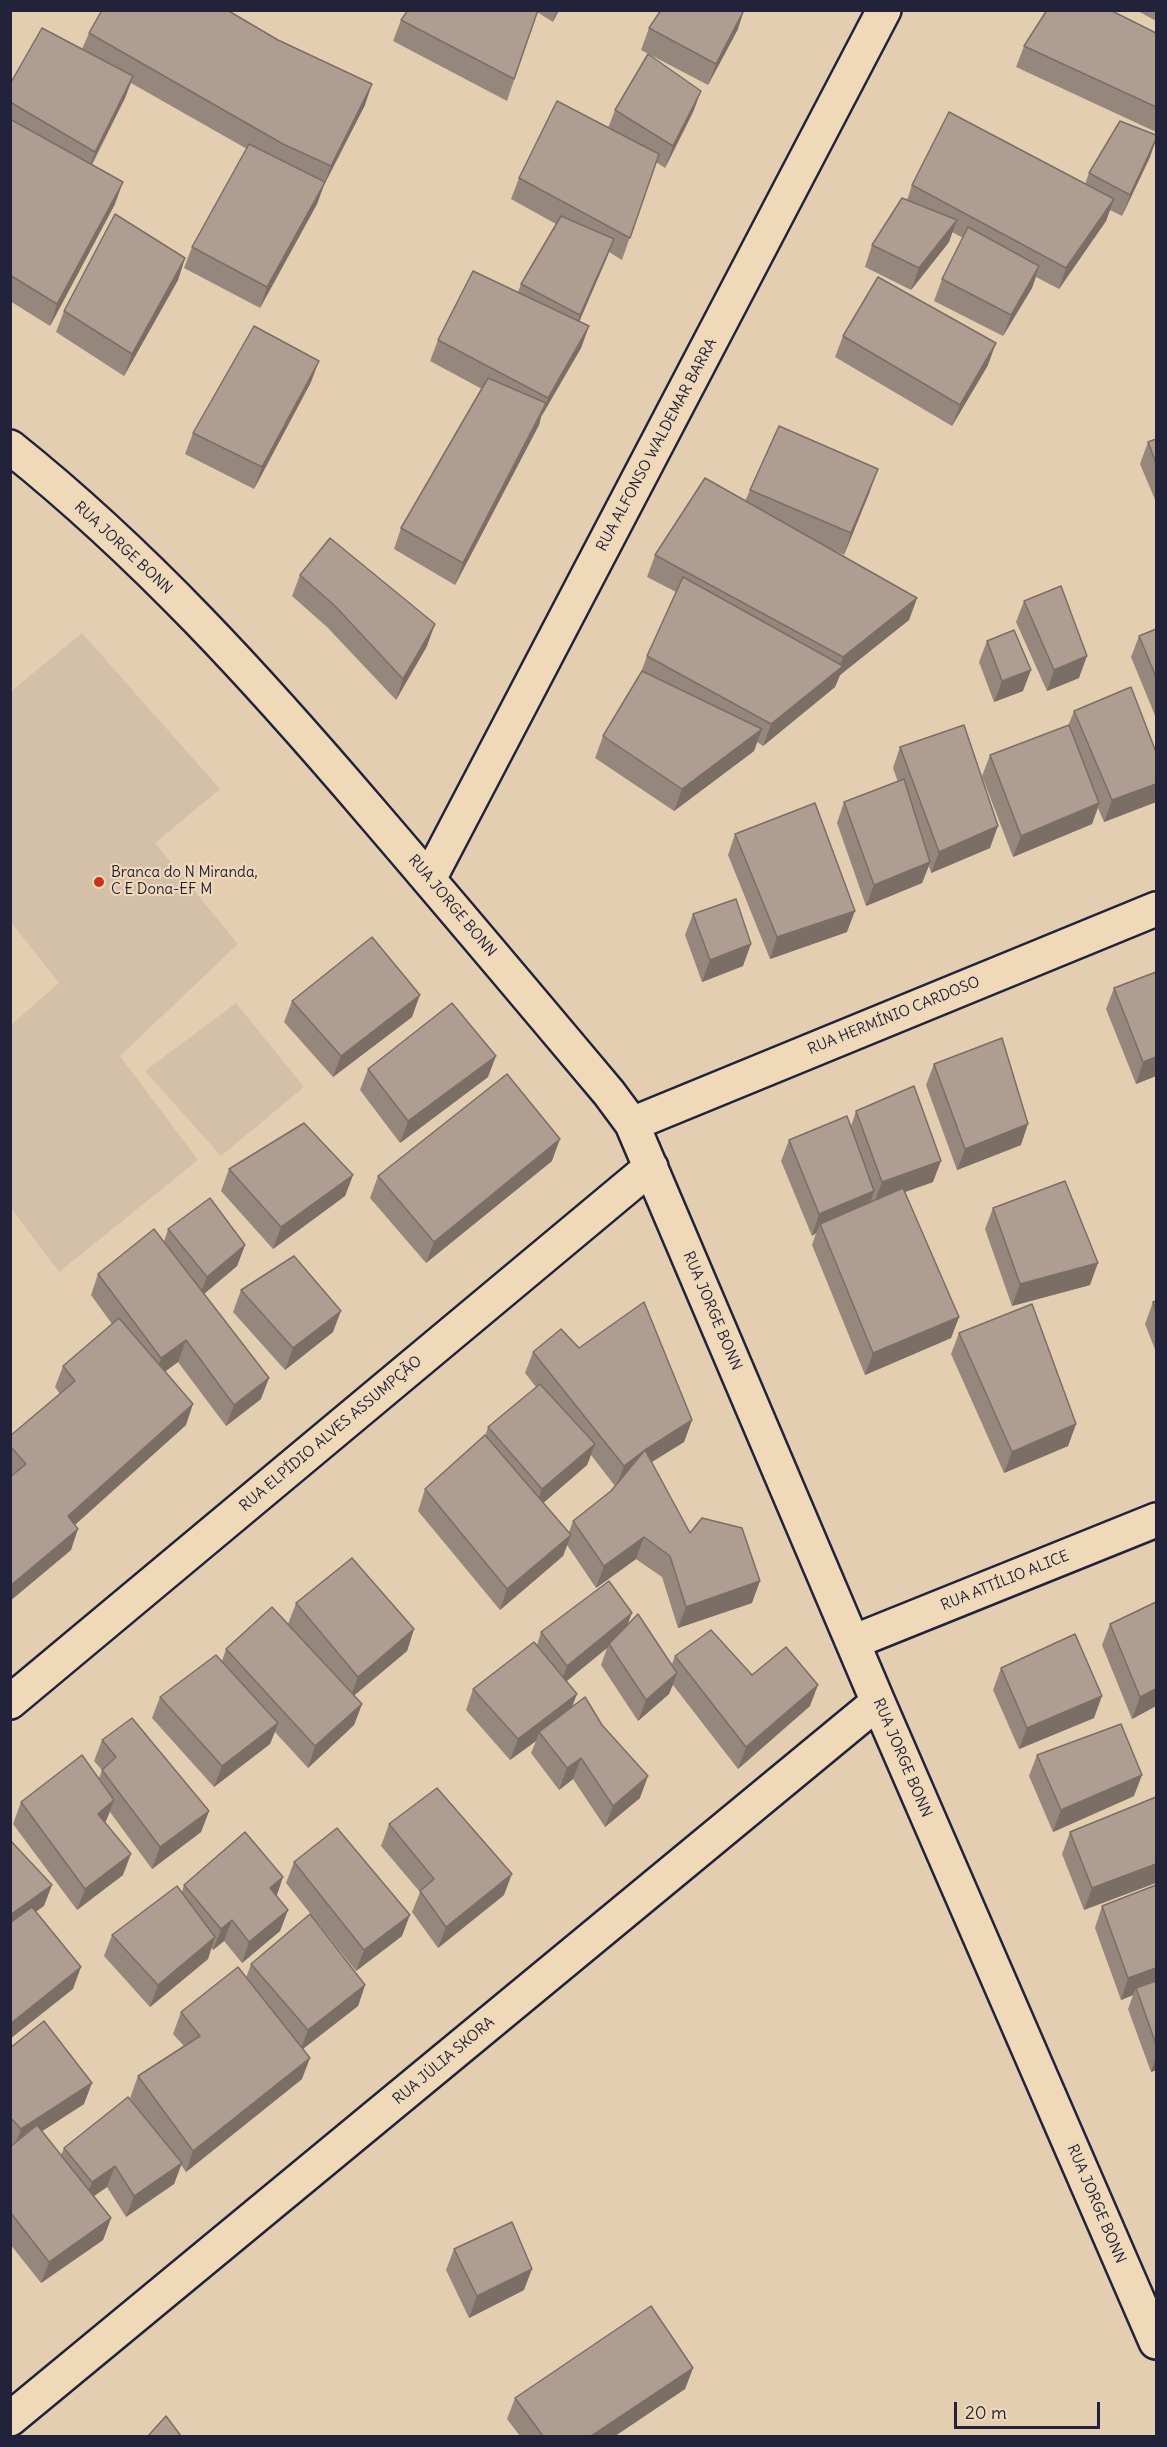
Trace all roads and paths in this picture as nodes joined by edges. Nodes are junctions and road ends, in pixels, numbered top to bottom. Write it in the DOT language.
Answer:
graph roads {
  1 [pos="884,10"];
  2 [pos="10,447"];
  3 [pos="429,879"];
  4 [pos="1156,909"];
  5 [pos="632,1124"];
  6 [pos="651,1167"];
  7 [pos="1156,1520"];
  8 [pos="854,1642"];
  9 [pos="10,1701"];
  10 [pos="878,1702"];
  11 [pos="1156,2342"];
  12 [pos="10,2419"];
  1 -- 3 [label="street, RUA ALFONSO WALDEMAR BARRA"];
  2 -- 3 [label="street, RUA JORGE BONN"];
  3 -- 5 [label="street, RUA JORGE BONN"];
  4 -- 5 [label="street, RUA HERMÍNIO CARDOSO"];
  5 -- 6 [label="street, RUA JORGE BONN"];
  6 -- 8 [label="street, RUA JORGE BONN"];
  6 -- 9 [label="street, RUA ELPÍDIO ALVES ASSUMPÇÃO"];
  7 -- 8 [label="street, RUA ATTÍLIO ALICE"];
  8 -- 10 [label="street, RUA JORGE BONN"];
  10 -- 11 [label="street, RUA JORGE BONN"];
  10 -- 12 [label="street, RUA JÚLIA SKORA"];
}
